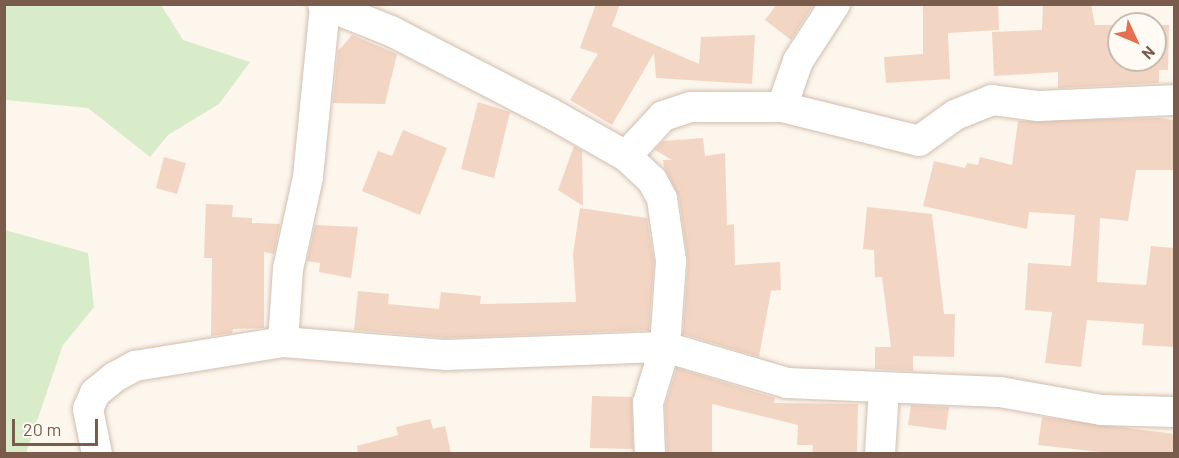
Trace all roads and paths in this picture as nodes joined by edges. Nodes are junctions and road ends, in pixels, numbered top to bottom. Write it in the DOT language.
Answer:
graph roads {
  1 [pos="835,4"];
  2 [pos="324,6"];
  3 [pos="390,18"];
  4 [pos="1174,100"];
  5 [pos="782,107"];
  6 [pos="626,156"];
  7 [pos="283,342"];
  8 [pos="665,347"];
  9 [pos="884,387"];
  10 [pos="1174,412"];
  11 [pos="97,453"];
  12 [pos="650,453"];
  13 [pos="880,453"];
  1 -- 5 [label="street"];
  2 -- 3 [label="street"];
  2 -- 7 [label="street"];
  3 -- 6 [label="street"];
  4 -- 5 [label="street"];
  5 -- 6 [label="street"];
  6 -- 8 [label="street"];
  7 -- 8 [label="street"];
  7 -- 11 [label="street"];
  8 -- 9 [label="street"];
  8 -- 12 [label="street"];
  9 -- 10 [label="street"];
  9 -- 13 [label="street"];
}
